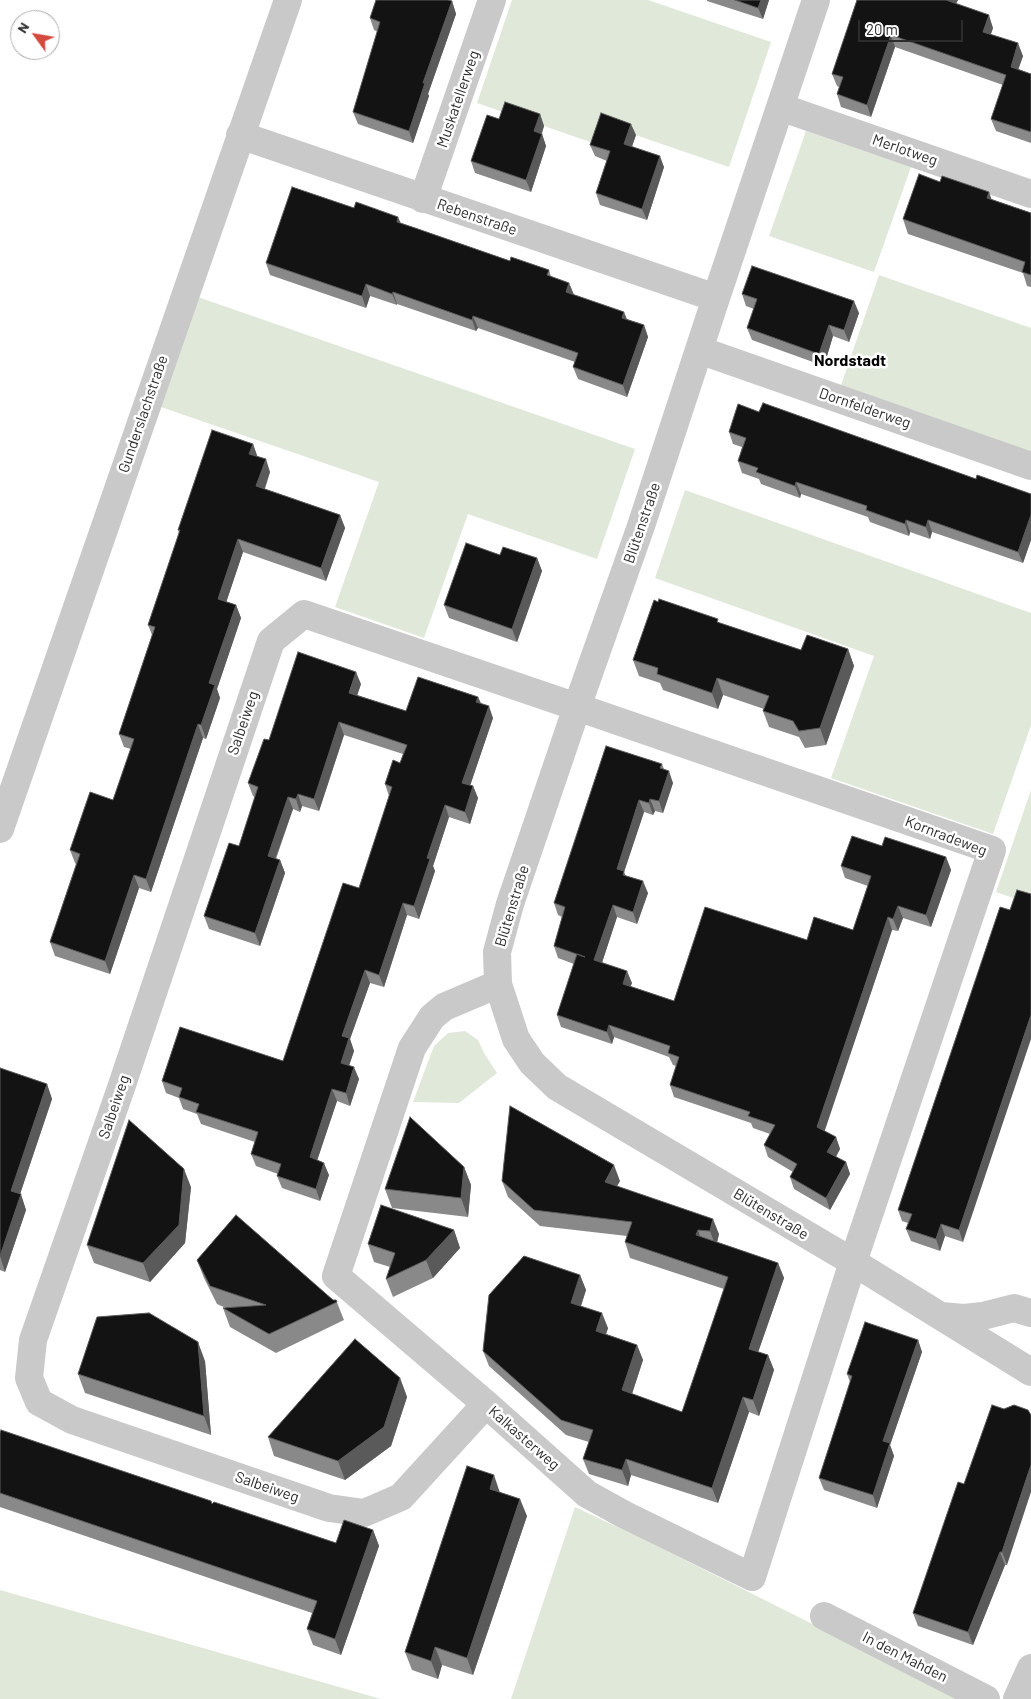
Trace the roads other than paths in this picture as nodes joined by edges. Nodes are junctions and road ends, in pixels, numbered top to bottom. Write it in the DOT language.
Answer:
graph roads {
  1 [pos="288,0"];
  2 [pos="492,0"];
  3 [pos="816,0"];
  4 [pos="780,107"];
  5 [pos="240,135"];
  6 [pos="1031,194"];
  7 [pos="423,198"];
  8 [pos="716,298"];
  9 [pos="699,350"];
  10 [pos="1031,466"];
  11 [pos="577,707"];
  12 [pos="0,830"];
  13 [pos="498,984"];
  14 [pos="853,1262"];
  15 [pos="1031,1313"];
  16 [pos="940,1316"];
  17 [pos="1031,1372"];
  18 [pos="486,1404"];
  19 [pos="824,1616"];
  20 [pos="1031,1668"];
  21 [pos="986,1699"];
  22 [pos="1017,1699"];
  1 -- 5 [label="street, Gunderslachstraße"];
  2 -- 7 [label="street, Muskatellerweg"];
  3 -- 4 [label="street"];
  4 -- 6 [label="street, Merlotweg"];
  4 -- 8 [label="street"];
  5 -- 7 [label="street, Rebenstraße"];
  5 -- 12 [label="street, Gunderslachstraße"];
  7 -- 8 [label="street, Rebenstraße"];
  8 -- 9 [label="street"];
  9 -- 10 [label="street, Dornfelderweg"];
  9 -- 11 [label="street, Blütenstraße"];
  11 -- 13 [label="street, Blütenstraße"];
  11 -- 14 [label="street, Kornradeweg"];
  11 -- 18 [label="street, Salbeiweg"];
  13 -- 14 [label="street, Blütenstraße"];
  13 -- 18 [label="street, Kalkasterweg"];
  14 -- 16 [label="street, Blütenstraße"];
  14 -- 18 [label="street, Kalkasterweg"];
  15 -- 16 [label="street, Blütenstraße"];
  16 -- 17 [label="street, Blütenstraße"];
  19 -- 21 [label="street, In den Mahden"];
  20 -- 22 [label="street"];
}
